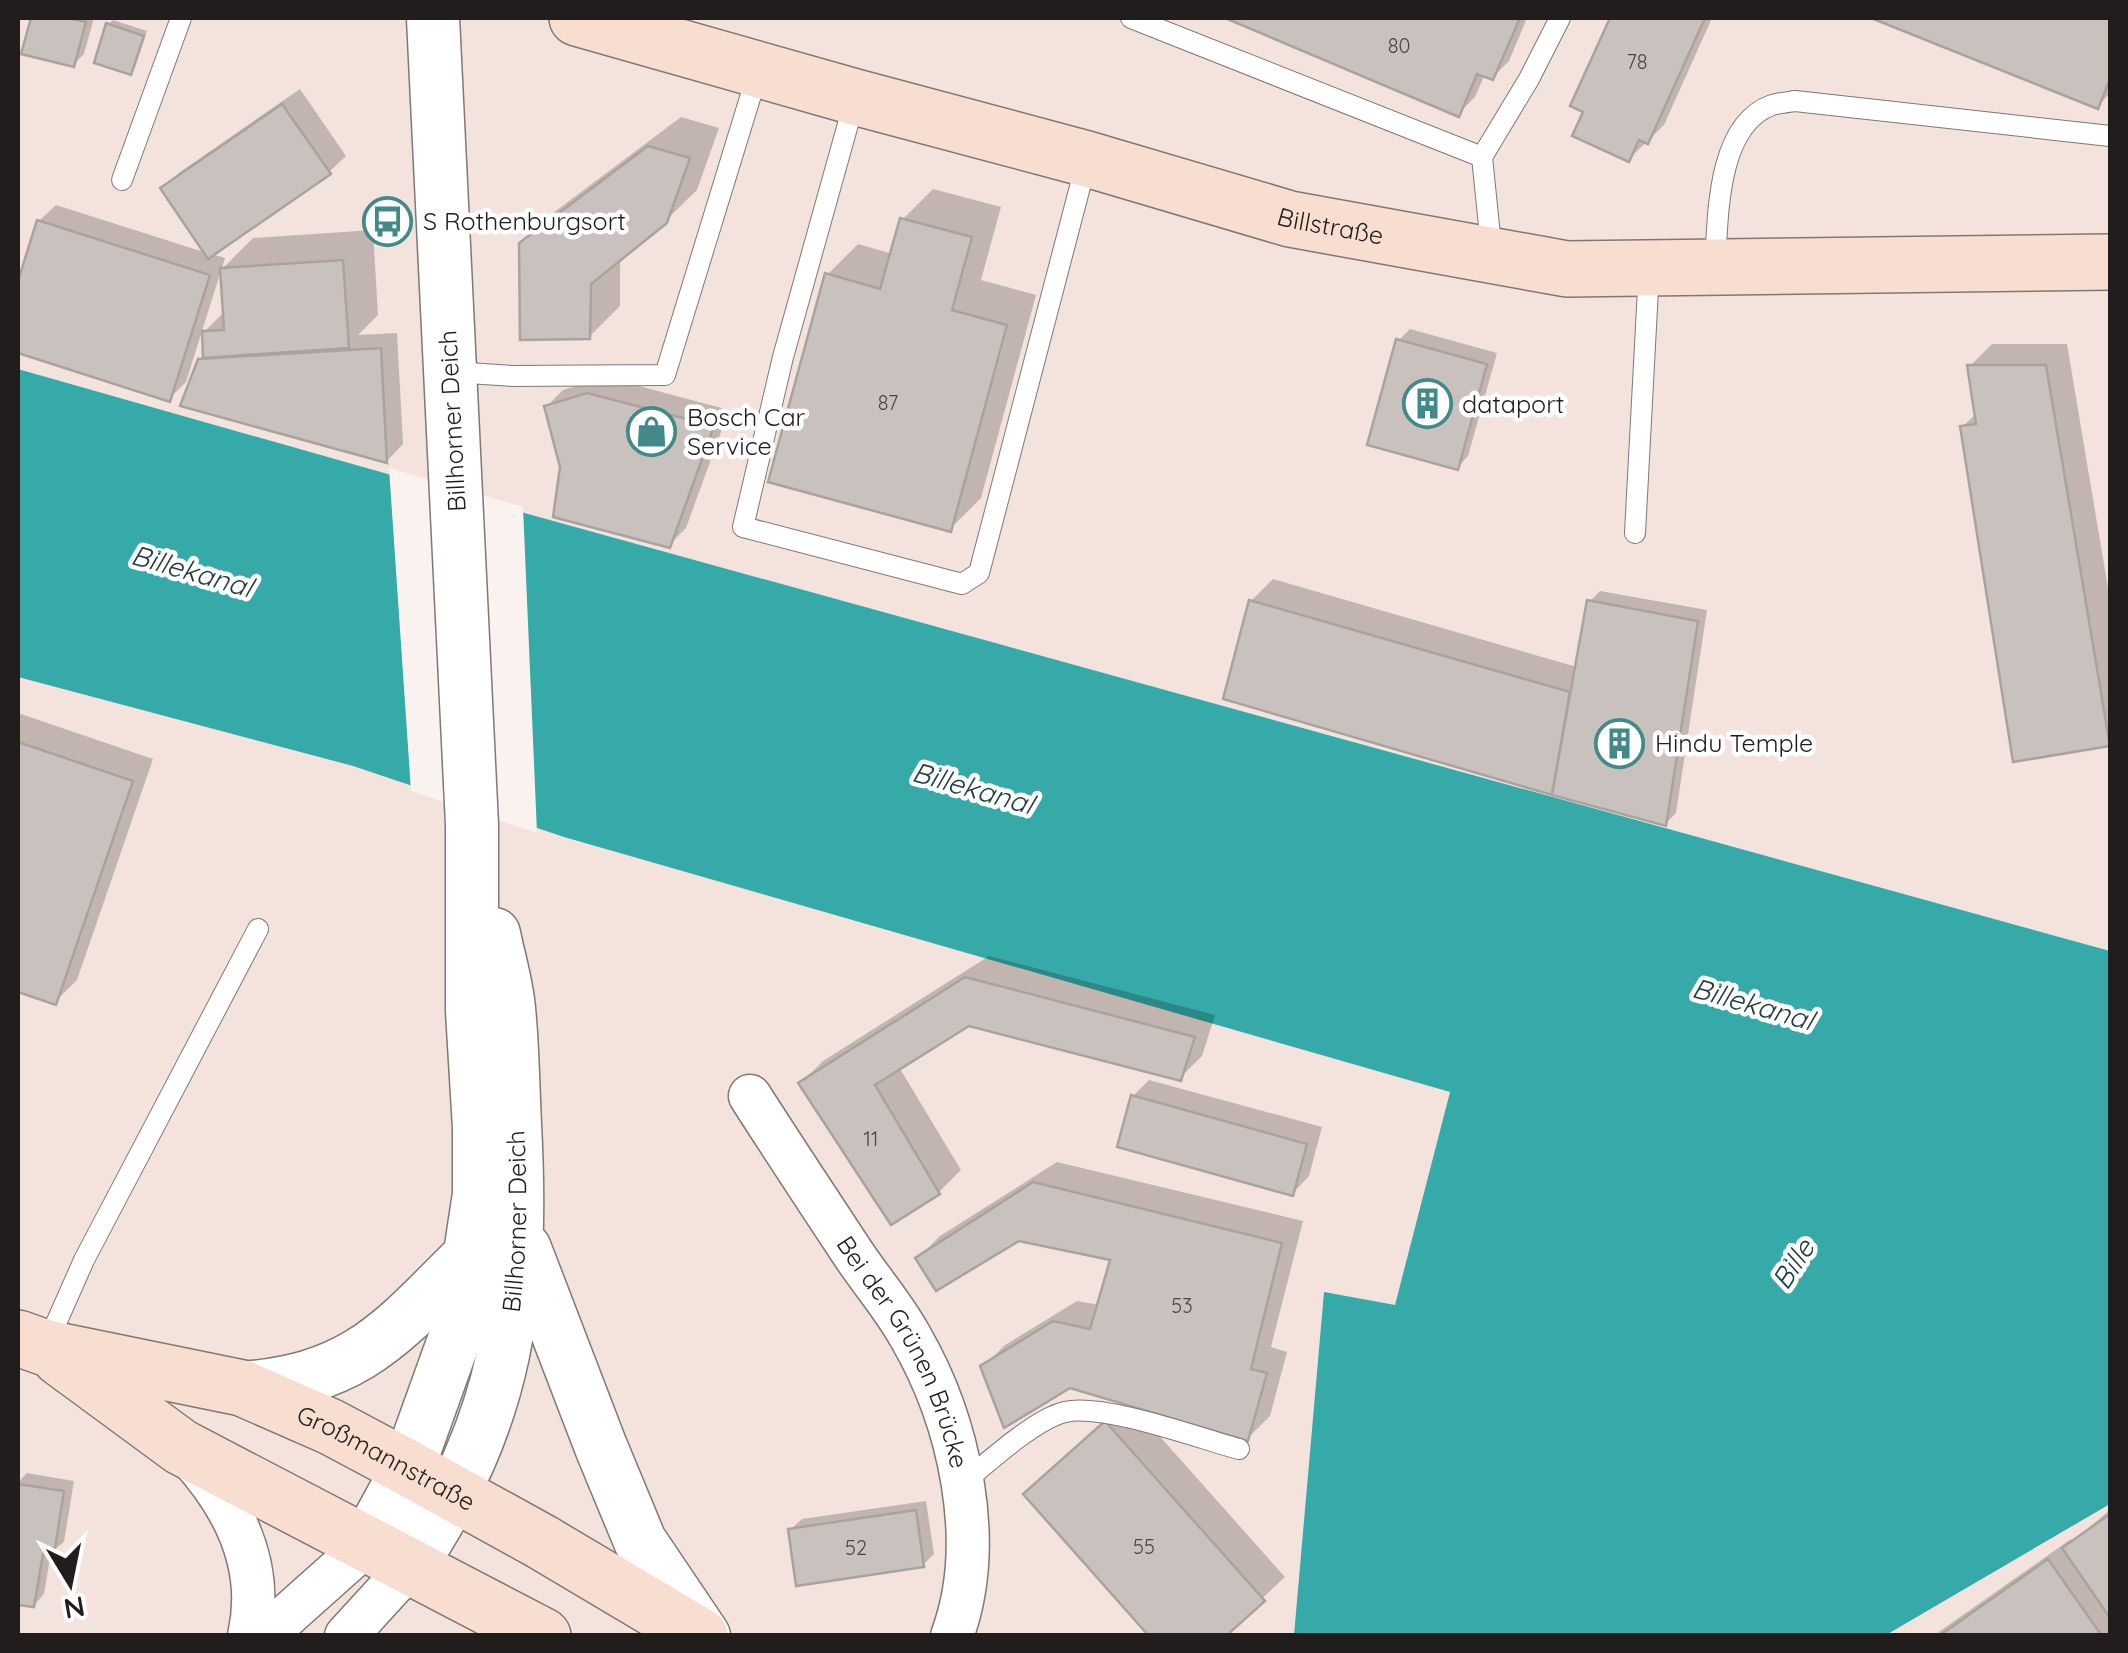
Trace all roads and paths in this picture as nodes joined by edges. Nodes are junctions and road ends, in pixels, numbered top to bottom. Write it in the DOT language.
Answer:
graph roads {
  1 [pos="181,18"];
  2 [pos="432,18"];
  3 [pos="577,18"];
  4 [pos="1131,18"];
  5 [pos="1560,18"];
  6 [pos="759,69"];
  7 [pos="855,98"];
  8 [pos="2110,136"];
  9 [pos="1087,158"];
  10 [pos="1482,158"];
  11 [pos="122,180"];
  12 [pos="1492,255"];
  13 [pos="2110,262"];
  14 [pos="1714,267"];
  15 [pos="1649,268"];
  16 [pos="450,372"];
  17 [pos="1635,533"];
  18 [pos="472,825"];
  19 [pos="258,929"];
  20 [pos="750,1096"];
  21 [pos="520,1234"];
  22 [pos="471,1254"];
  23 [pos="32,1343"];
  24 [pos="242,1388"];
  25 [pos="182,1447"];
  26 [pos="1239,1449"];
  27 [pos="431,1480"];
  28 [pos="963,1483"];
  29 [pos="388,1556"];
  30 [pos="248,1636"];
  31 [pos="264,1636"];
  32 [pos="346,1636"];
  33 [pos="542,1636"];
  34 [pos="702,1636"];
  35 [pos="952,1636"];
  1 -- 11 [label="lane"];
  2 -- 16 [label="street, Billhorner Deich"];
  3 -- 6 [label="main road, Billstraße"];
  4 -- 10 [label="lane"];
  5 -- 10 [label="lane"];
  6 -- 7 [label="main road, Billstraße"];
  6 -- 16 [label="lane"];
  7 -- 9 [label="main road, Billstraße"];
  7 -- 9 [label="lane"];
  8 -- 14 [label="lane"];
  9 -- 12 [label="main road, Billstraße"];
  10 -- 12 [label="lane"];
  12 -- 15 [label="main road, Billstraße"];
  13 -- 14 [label="main road, Billstraße"];
  14 -- 15 [label="main road, Billstraße"];
  15 -- 17 [label="lane"];
  16 -- 18 [label="street, Billhorner Deich"];
  18 -- 21 [label="street, Billhorner Deich"];
  18 -- 22 [label="street, Billhorner Deich"];
  19 -- 23 [label="lane"];
  20 -- 28 [label="street, Bei der Grünen Brücke"];
  21 -- 27 [label="street, Billhorner Deich"];
  21 -- 34 [label="street"];
  22 -- 24 [label="street"];
  22 -- 27 [label="street, Billhorner Deich"];
  23 -- 24 [label="main road, Großmannstraße"];
  23 -- 25 [label="main road"];
  24 -- 27 [label="main road, Großmannstraße"];
  25 -- 29 [label="main road"];
  25 -- 30 [label="street"];
  26 -- 28 [label="lane"];
  27 -- 29 [label="street"];
  27 -- 34 [label="main road, Großmannstraße"];
  28 -- 35 [label="street, Bei der Grünen Brücke"];
  29 -- 31 [label="street"];
  29 -- 32 [label="street"];
  29 -- 33 [label="main road"];
}
